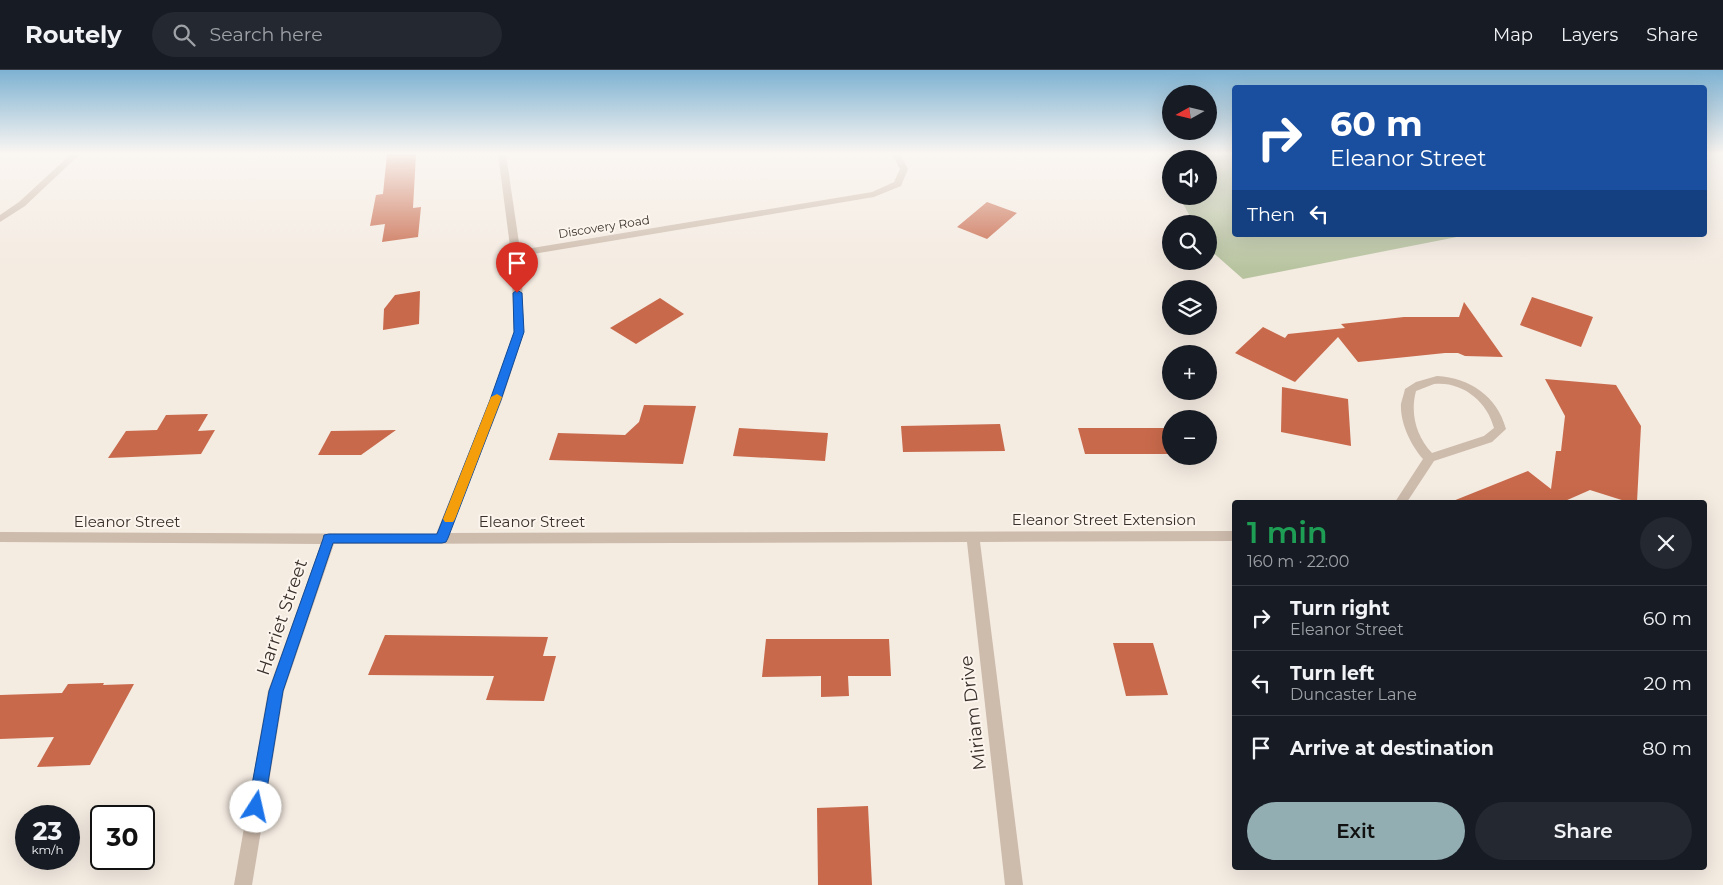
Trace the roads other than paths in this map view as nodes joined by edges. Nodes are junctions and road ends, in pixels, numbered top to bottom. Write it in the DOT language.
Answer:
graph roads {
  1 [pos="35,192"];
  2 [pos="507,192"];
  3 [pos="879,192"];
  4 [pos="0,219"];
  5 [pos="516,254"];
  6 [pos="1430,458"];
  7 [pos="1402,500"];
  8 [pos="1232,536"];
  9 [pos="0,537"];
  10 [pos="974,537"];
  11 [pos="442,538"];
  12 [pos="329,539"];
  13 [pos="243,885"];
  14 [pos="1014,885"];
  1 -- 4 [label="street"];
  2 -- 5 [label="street"];
  3 -- 5 [label="street, Discovery Road"];
  5 -- 11 [label="street"];
  6 -- 6 [label="street"];
  6 -- 7 [label="street"];
  8 -- 10 [label="street, Eleanor Street Extension"];
  9 -- 12 [label="street, Eleanor Street"];
  10 -- 11 [label="street, Eleanor Street"];
  10 -- 14 [label="street, Miriam Drive"];
  11 -- 12 [label="street, Eleanor Street"];
  12 -- 13 [label="street, Harriet Street"];
}
